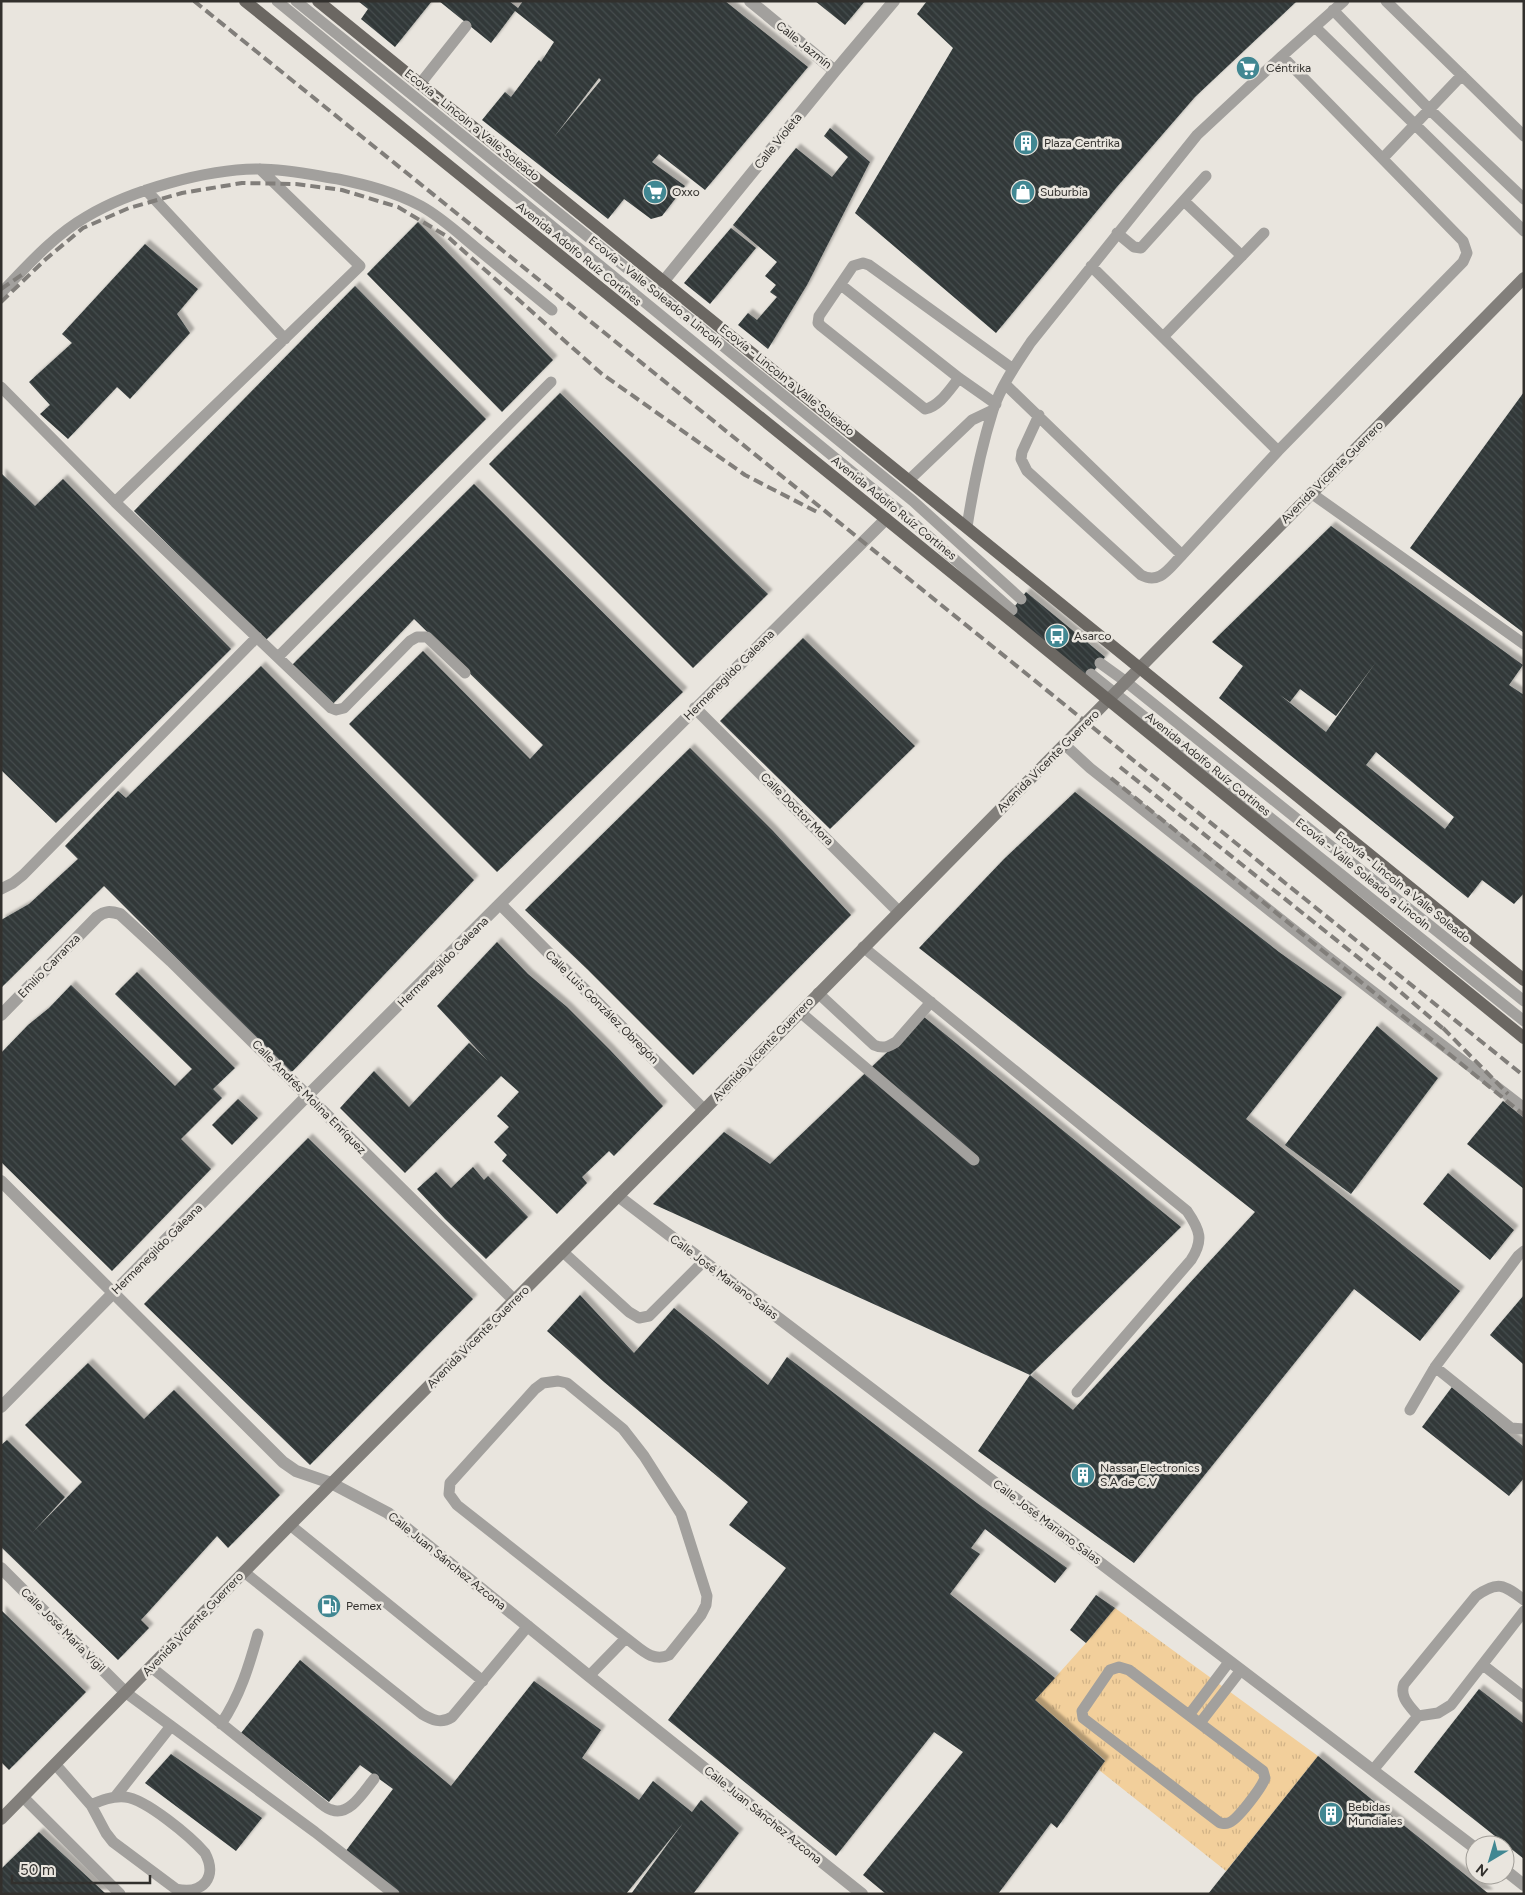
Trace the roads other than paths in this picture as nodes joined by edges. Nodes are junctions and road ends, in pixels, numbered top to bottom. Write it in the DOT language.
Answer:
graph roads {
  1 [pos="245,1"];
  2 [pos="277,1"];
  3 [pos="296,1"];
  4 [pos="318,1"];
  5 [pos="750,1"];
  6 [pos="894,1"];
  7 [pos="1344,1"];
  8 [pos="1386,1"];
  9 [pos="1333,10"];
  10 [pos="466,26"];
  11 [pos="1315,27"];
  12 [pos="1282,56"];
  13 [pos="835,70"];
  14 [pos="1462,75"];
  15 [pos="420,84"];
  16 [pos="1429,109"];
  17 [pos="1415,125"];
  18 [pos="1524,136"];
  19 [pos="1383,158"];
  20 [pos="260,169"];
  21 [pos="1206,176"];
  22 [pos="146,190"];
  23 [pos="1524,199"];
  24 [pos="1184,200"];
  25 [pos="1524,231"];
  26 [pos="1264,232"];
  27 [pos="1117,233"];
  28 [pos="1242,256"];
  29 [pos="1090,266"];
  30 [pos="1524,278"];
  31 [pos="663,282"];
  32 [pos="841,285"];
  33 [pos="1,293"];
  34 [pos="552,310"];
  35 [pos="1163,338"];
  36 [pos="285,339"];
  37 [pos="1013,369"];
  38 [pos="959,378"];
  39 [pos="551,382"];
  40 [pos="1005,384"];
  41 [pos="1,387"];
  42 [pos="995,407"];
  43 [pos="1039,415"];
  44 [pos="1278,450"];
  45 [pos="910,480"];
  46 [pos="1311,494"];
  47 [pos="115,502"];
  48 [pos="886,519"];
  49 [pos="967,527"];
  50 [pos="1182,555"];
  51 [pos="1021,599"];
  52 [pos="1012,610"];
  53 [pos="256,636"];
  54 [pos="1524,644"];
  55 [pos="278,657"];
  56 [pos="1100,663"];
  57 [pos="1138,668"];
  58 [pos="464,673"];
  59 [pos="1091,674"];
  60 [pos="1125,682"];
  61 [pos="1112,696"];
  62 [pos="695,708"];
  63 [pos="1064,744"];
  64 [pos="1,889"];
  65 [pos="501,904"];
  66 [pos="898,911"];
  67 [pos="97,917"];
  68 [pos="863,947"];
  69 [pos="1524,980"];
  70 [pos="818,993"];
  71 [pos="1524,1001"];
  72 [pos="931,1002"];
  73 [pos="800,1012"];
  74 [pos="1,1015"];
  75 [pos="1524,1021"];
  76 [pos="1524,1038"];
  77 [pos="308,1095"];
  78 [pos="1524,1108"];
  79 [pos="704,1110"];
  80 [pos="974,1160"];
  81 [pos="1,1181"];
  82 [pos="618,1196"];
  83 [pos="1524,1251"];
  84 [pos="563,1252"];
  85 [pos="704,1261"];
  86 [pos="114,1292"];
  87 [pos="514,1300"];
  88 [pos="1435,1367"];
  89 [pos="1076,1392"];
  90 [pos="1,1407"];
  91 [pos="1410,1410"];
  92 [pos="1524,1429"];
  93 [pos="332,1483"];
  94 [pos="290,1525"];
  95 [pos="1,1568"];
  96 [pos="244,1572"];
  97 [pos="1524,1600"];
  98 [pos="1524,1611"];
  99 [pos="528,1626"];
  100 [pos="258,1634"];
  101 [pos="626,1638"];
  102 [pos="1229,1662"];
  103 [pos="1483,1665"];
  104 [pos="151,1667"];
  105 [pos="1241,1670"];
  106 [pos="589,1676"];
  107 [pos="482,1681"];
  108 [pos="126,1692"];
  109 [pos="1524,1697"];
  110 [pos="1189,1715"];
  111 [pos="1418,1716"];
  112 [pos="1200,1723"];
  113 [pos="221,1724"];
  114 [pos="172,1726"];
  115 [pos="55,1764"];
  116 [pos="1373,1770"];
  117 [pos="374,1779"];
  118 [pos="23,1797"];
  119 [pos="115,1797"];
  120 [pos="91,1805"];
  121 [pos="1,1819"];
  122 [pos="1465,1840"];
  123 [pos="120,1894"];
  124 [pos="394,1894"];
  125 [pos="862,1894"];
  1 -- 48 [label="main road, Avenida Adolfo Ruíz Cortines"];
  2 -- 52 [label="lane, Ecovía - Valle Soleado a Lincoln"];
  3 -- 51 [label="lane, Ecovía - Lincoln a Valle Soleado"];
  4 -- 15 [label="main road"];
  5 -- 13 [label="street, Calle Jazmín"];
  6 -- 13 [label="street, Calle Violeta"];
  7 -- 9 [label="lane"];
  8 -- 14 [label="lane"];
  9 -- 11 [label="lane"];
  9 -- 16 [label="lane"];
  10 -- 15 [label="lane"];
  11 -- 12 [label="lane"];
  11 -- 17 [label="lane"];
  12 -- 19 [label="lane"];
  12 -- 27 [label="lane"];
  13 -- 31 [label="street, Calle Violeta"];
  14 -- 16 [label="lane"];
  14 -- 18 [label="lane"];
  15 -- 31 [label="main road"];
  16 -- 17 [label="lane"];
  16 -- 23 [label="lane"];
  17 -- 19 [label="lane"];
  17 -- 25 [label="lane"];
  19 -- 44 [label="lane"];
  20 -- 22 [label="lane"];
  20 -- 34 [label="lane"];
  20 -- 36 [label="lane"];
  21 -- 24 [label="lane"];
  22 -- 33 [label="lane"];
  22 -- 36 [label="lane"];
  24 -- 27 [label="lane"];
  24 -- 28 [label="lane"];
  26 -- 28 [label="lane"];
  27 -- 29 [label="lane"];
  28 -- 35 [label="lane"];
  29 -- 35 [label="lane"];
  29 -- 37 [label="lane"];
  30 -- 46 [label="main road, Avenida Vicente Guerrero"];
  31 -- 45 [label="main road"];
  32 -- 37 [label="lane"];
  32 -- 38 [label="lane"];
  32 -- 38 [label="lane"];
  35 -- 44 [label="lane"];
  36 -- 47 [label="lane"];
  37 -- 40 [label="lane"];
  38 -- 42 [label="lane"];
  39 -- 55 [label="lane"];
  40 -- 42 [label="lane"];
  40 -- 43 [label="lane"];
  41 -- 47 [label="lane"];
  42 -- 45 [label="lane"];
  42 -- 49 [label="lane"];
  43 -- 50 [label="lane"];
  43 -- 50 [label="lane"];
  44 -- 50 [label="lane"];
  45 -- 49 [label="main road"];
  46 -- 54 [label="lane"];
  46 -- 57 [label="main road, Avenida Vicente Guerrero"];
  47 -- 53 [label="lane"];
  48 -- 61 [label="main road, Avenida Adolfo Ruíz Cortines"];
  48 -- 62 [label="street, Hermenegildo Galeana"];
  49 -- 57 [label="main road"];
  53 -- 55 [label="lane"];
  53 -- 64 [label="lane"];
  55 -- 58 [label="lane"];
  56 -- 60 [label="lane, Ecovía - Lincoln a Valle Soleado"];
  57 -- 60 [label="main road, Avenida Vicente Guerrero"];
  57 -- 69 [label="main road"];
  59 -- 61 [label="lane, Ecovía - Valle Soleado a Lincoln"];
  60 -- 61 [label="main road, Avenida Vicente Guerrero"];
  60 -- 71 [label="lane, Ecovía - Lincoln a Valle Soleado"];
  61 -- 63 [label="main road, Avenida Vicente Guerrero"];
  61 -- 75 [label="lane, Ecovía - Valle Soleado a Lincoln"];
  61 -- 76 [label="main road, Avenida Adolfo Ruíz Cortines"];
  62 -- 65 [label="street, Hermenegildo Galeana"];
  62 -- 66 [label="street, Calle Doctor Mora"];
  63 -- 66 [label="main road, Avenida Vicente Guerrero"];
  63 -- 78 [label="lane"];
  65 -- 77 [label="street, Hermenegildo Galeana"];
  65 -- 79 [label="street, Calle Luis González Obregón"];
  66 -- 68 [label="main road, Avenida Vicente Guerrero"];
  67 -- 74 [label="street, Emilio Carranza"];
  67 -- 77 [label="street, Calle Andrés Molina Enríquez"];
  68 -- 70 [label="main road, Avenida Vicente Guerrero"];
  68 -- 72 [label="lane"];
  70 -- 72 [label="lane"];
  70 -- 73 [label="main road, Avenida Vicente Guerrero"];
  72 -- 89 [label="lane"];
  73 -- 79 [label="main road, Avenida Vicente Guerrero"];
  73 -- 80 [label="lane"];
  77 -- 86 [label="street, Hermenegildo Galeana"];
  77 -- 87 [label="street, Calle Andrés Molina Enríquez"];
  79 -- 82 [label="main road, Avenida Vicente Guerrero"];
  81 -- 86 [label="street, Calle Juan Sánchez Azcona"];
  82 -- 84 [label="main road, Avenida Vicente Guerrero"];
  82 -- 85 [label="street, Calle José Mariano Salas"];
  83 -- 88 [label="lane"];
  84 -- 85 [label="lane"];
  84 -- 87 [label="main road, Avenida Vicente Guerrero"];
  85 -- 102 [label="street, Calle José Mariano Salas"];
  86 -- 90 [label="street, Hermenegildo Galeana"];
  86 -- 93 [label="street, Calle Juan Sánchez Azcona"];
  87 -- 93 [label="main road, Avenida Vicente Guerrero"];
  88 -- 91 [label="lane"];
  88 -- 92 [label="lane"];
  93 -- 94 [label="main road, Avenida Vicente Guerrero"];
  93 -- 99 [label="street, Calle Juan Sánchez Azcona"];
  94 -- 96 [label="main road, Avenida Vicente Guerrero"];
  94 -- 107 [label="lane"];
  95 -- 108 [label="street, Calle José María Vigil"];
  96 -- 104 [label="main road, Avenida Vicente Guerrero"];
  96 -- 107 [label="lane"];
  97 -- 111 [label="lane"];
  98 -- 103 [label="lane"];
  99 -- 106 [label="street, Calle Juan Sánchez Azcona"];
  99 -- 107 [label="lane"];
  100 -- 113 [label="lane"];
  101 -- 101 [label="lane"];
  101 -- 106 [label="lane"];
  102 -- 105 [label="street, Calle José Mariano Salas"];
  102 -- 110 [label="lane"];
  103 -- 109 [label="lane"];
  103 -- 111 [label="lane"];
  104 -- 108 [label="main road, Avenida Vicente Guerrero"];
  104 -- 113 [label="lane"];
  105 -- 112 [label="lane"];
  105 -- 116 [label="street, Calle José Mariano Salas"];
  106 -- 125 [label="street, Calle Juan Sánchez Azcona"];
  108 -- 114 [label="lane"];
  108 -- 115 [label="main road, Avenida Vicente Guerrero"];
  110 -- 112 [label="lane"];
  110 -- 112 [label="lane"];
  111 -- 116 [label="lane"];
  113 -- 117 [label="lane"];
  114 -- 119 [label="lane"];
  114 -- 124 [label="lane"];
  115 -- 118 [label="main road, Avenida Vicente Guerrero"];
  115 -- 120 [label="lane"];
  116 -- 122 [label="street, Calle José Mariano Salas"];
  118 -- 121 [label="main road, Avenida Vicente Guerrero"];
  118 -- 123 [label="lane"];
  119 -- 120 [label="lane"];
  119 -- 120 [label="lane"];
}
